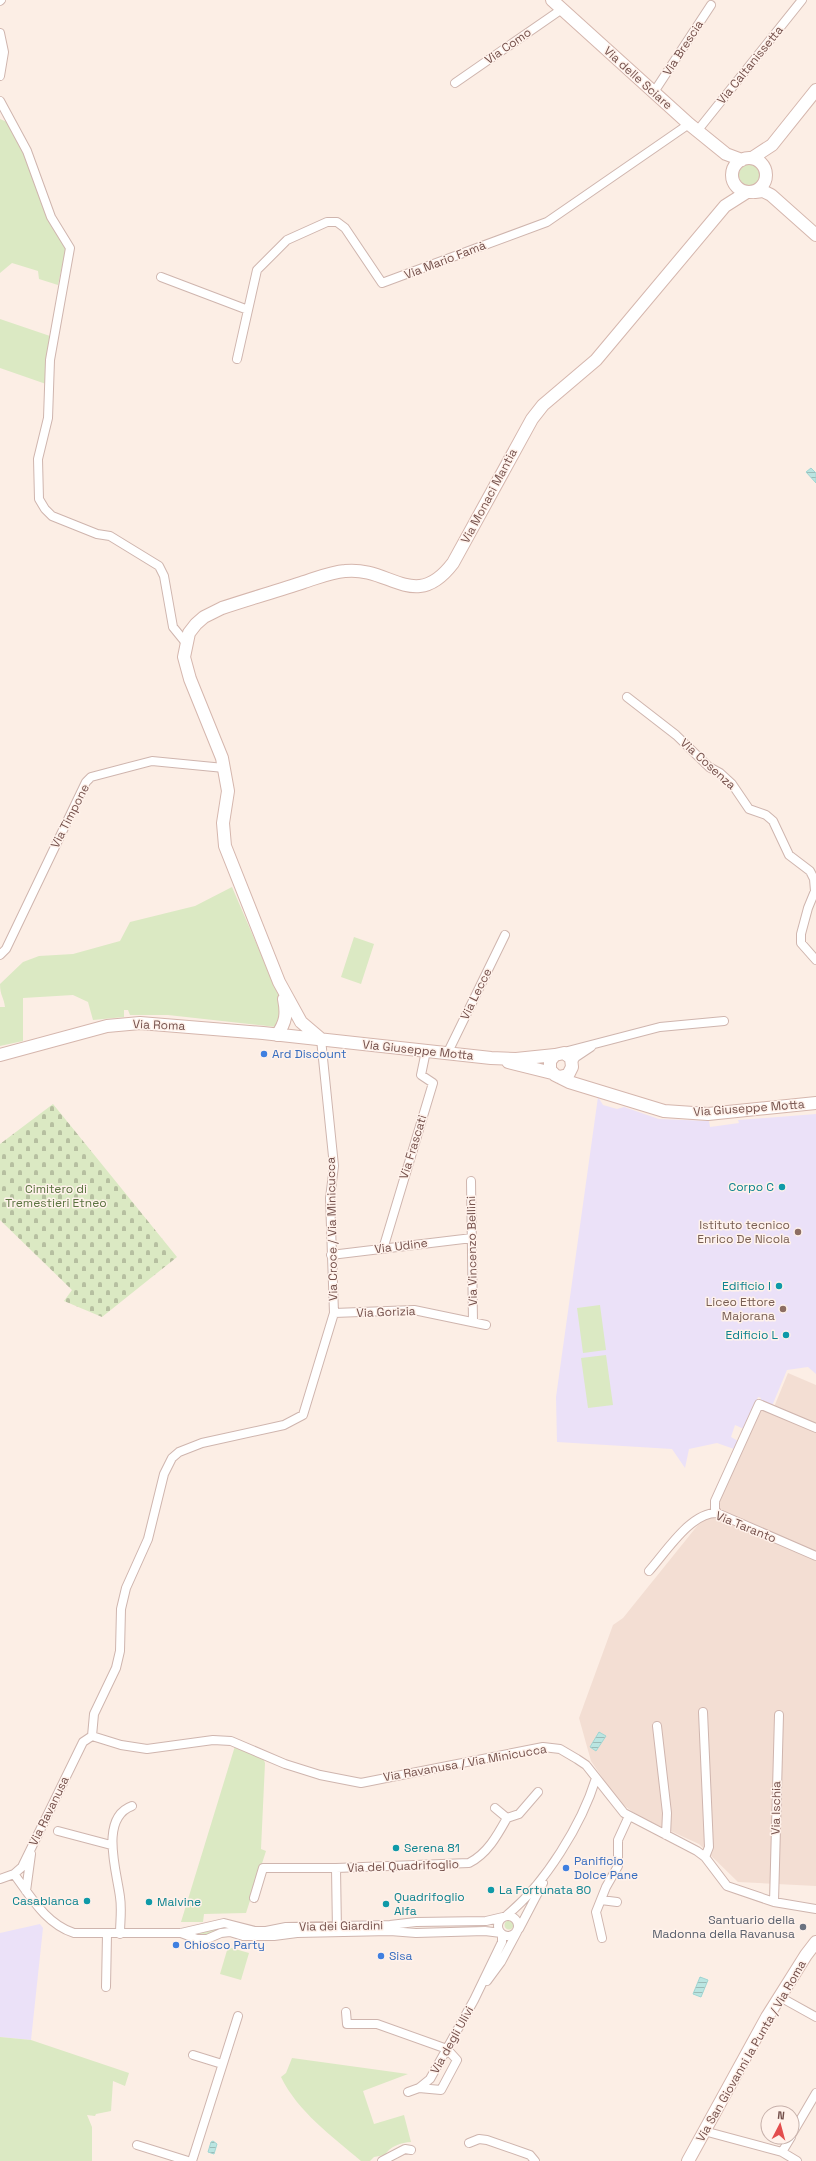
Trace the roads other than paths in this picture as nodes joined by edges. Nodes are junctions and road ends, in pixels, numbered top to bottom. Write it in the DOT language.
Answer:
graph roads {
  1 [pos="552,0"];
  2 [pos="802,0"];
  3 [pos="711,5"];
  4 [pos="562,9"];
  5 [pos="0,33"];
  6 [pos="0,76"];
  7 [pos="455,83"];
  8 [pos="816,90"];
  9 [pos="654,92"];
  10 [pos="0,101"];
  11 [pos="694,127"];
  12 [pos="772,144"];
  13 [pos="726,154"];
  14 [pos="747,159"];
  15 [pos="765,167"];
  16 [pos="733,176"];
  17 [pos="766,180"];
  18 [pos="751,192"];
  19 [pos="771,195"];
  20 [pos="725,206"];
  21 [pos="816,235"];
  22 [pos="161,277"];
  23 [pos="248,310"];
  24 [pos="237,359"];
  25 [pos="186,643"];
  26 [pos="627,697"];
  27 [pos="224,768"];
  28 [pos="505,934"];
  29 [pos="0,955"];
  30 [pos="816,960"];
  31 [pos="279,982"];
  32 [pos="286,1010"];
  33 [pos="724,1021"];
  34 [pos="301,1022"];
  35 [pos="277,1035"];
  36 [pos="295,1037"];
  37 [pos="321,1039"];
  38 [pos="596,1043"];
  39 [pos="426,1051"];
  40 [pos="447,1054"];
  41 [pos="557,1054"];
  42 [pos="0,1055"];
  43 [pos="491,1058"];
  44 [pos="572,1065"];
  45 [pos="556,1075"];
  46 [pos="613,1094"];
  47 [pos="816,1103"];
  48 [pos="471,1181"];
  49 [pos="472,1238"];
  50 [pos="383,1248"];
  51 [pos="331,1255"];
  52 [pos="334,1314"];
  53 [pos="473,1322"];
  54 [pos="486,1325"];
  55 [pos="816,1428"];
  56 [pos="717,1513"];
  57 [pos="816,1556"];
  58 [pos="649,1571"];
  59 [pos="703,1712"];
  60 [pos="779,1715"];
  61 [pos="657,1726"];
  62 [pos="92,1736"];
  63 [pos="596,1778"];
  64 [pos="538,1792"];
  65 [pos="132,1806"];
  66 [pos="495,1808"];
  67 [pos="630,1816"];
  68 [pos="506,1818"];
  69 [pos="58,1830"];
  70 [pos="666,1835"];
  71 [pos="111,1845"];
  72 [pos="32,1846"];
  73 [pos="705,1857"];
  74 [pos="336,1868"];
  75 [pos="549,1869"];
  76 [pos="14,1874"];
  77 [pos="0,1878"];
  78 [pos="26,1890"];
  79 [pos="254,1898"];
  80 [pos="601,1900"];
  81 [pos="617,1902"];
  82 [pos="774,1902"];
  83 [pos="816,1909"];
  84 [pos="505,1916"];
  85 [pos="337,1929"];
  86 [pos="518,1930"];
  87 [pos="181,1933"];
  88 [pos="107,1934"];
  89 [pos="120,1934"];
  90 [pos="260,1934"];
  91 [pos="501,1934"];
  92 [pos="602,1938"];
  93 [pos="816,1942"];
  94 [pos="106,1987"];
  95 [pos="780,1997"];
  96 [pos="474,2000"];
  97 [pos="346,2012"];
  98 [pos="238,2016"];
  99 [pos="816,2017"];
  100 [pos="447,2049"];
  101 [pos="193,2055"];
  102 [pos="222,2064"];
  103 [pos="419,2088"];
  104 [pos="408,2092"];
  105 [pos="816,2093"];
  106 [pos="800,2120"];
  107 [pos="704,2131"];
  108 [pos="469,2143"];
  109 [pos="137,2145"];
  110 [pos="786,2145"];
  111 [pos="411,2150"];
  112 [pos="782,2152"];
  113 [pos="188,2161"];
  114 [pos="192,2161"];
  115 [pos="382,2161"];
  116 [pos="535,2161"];
  117 [pos="688,2161"];
  118 [pos="797,2161"];
  1 -- 4 [label="street, Via delle Sciare"];
  2 -- 11 [label="street, Via Caltanissetta"];
  3 -- 9 [label="street, Via Brescia"];
  4 -- 7 [label="street, Via Como"];
  4 -- 9 [label="street, Via delle Sciare"];
  5 -- 6 [label="street"];
  8 -- 12 [label="street"];
  9 -- 11 [label="street, Via delle Sciare"];
  10 -- 25 [label="street"];
  11 -- 13 [label="street, Via delle Sciare"];
  11 -- 23 [label="street, Via Mario Famà"];
  12 -- 14 [label="street"];
  12 -- 15 [label="street"];
  13 -- 14 [label="street, Via delle Sciare"];
  13 -- 16 [label="street"];
  14 -- 15 [label="street"];
  14 -- 16 [label="street"];
  15 -- 17 [label="street"];
  16 -- 18 [label="street"];
  16 -- 20 [label="street, Via Monaci Mantia"];
  17 -- 18 [label="street"];
  17 -- 19 [label="street"];
  18 -- 19 [label="street"];
  18 -- 20 [label="street, Via Monaci Mantia"];
  19 -- 21 [label="street"];
  20 -- 25 [label="street, Via Monaci Mantia"];
  22 -- 23 [label="street"];
  23 -- 24 [label="street, Via Mario Famà"];
  25 -- 27 [label="street"];
  26 -- 30 [label="street, Via Cosenza"];
  27 -- 29 [label="street, Via Timpone"];
  27 -- 31 [label="street"];
  28 -- 40 [label="street, Via Lecce"];
  31 -- 32 [label="street"];
  31 -- 34 [label="street"];
  32 -- 35 [label="street"];
  32 -- 36 [label="street"];
  33 -- 38 [label="street"];
  34 -- 36 [label="street"];
  34 -- 37 [label="street"];
  35 -- 36 [label="street, Via Roma"];
  35 -- 42 [label="street, Via Roma"];
  36 -- 37 [label="street, Via Roma"];
  37 -- 39 [label="street, Via Giuseppe Motta"];
  37 -- 51 [label="street, Via Croce / Via Minicucca"];
  38 -- 41 [label="street"];
  38 -- 44 [label="street"];
  39 -- 40 [label="street, Via Giuseppe Motta"];
  39 -- 50 [label="street, Via Frascati"];
  40 -- 43 [label="street, Via Giuseppe Motta"];
  41 -- 43 [label="street"];
  41 -- 44 [label="street"];
  41 -- 45 [label="street"];
  43 -- 45 [label="street"];
  44 -- 45 [label="street"];
  44 -- 46 [label="street"];
  45 -- 46 [label="street"];
  46 -- 47 [label="street, Via Giuseppe Motta"];
  48 -- 49 [label="street, Via Vincenzo Bellini"];
  49 -- 50 [label="street, Via Udine"];
  49 -- 53 [label="street, Via Vincenzo Bellini"];
  50 -- 51 [label="street, Via Udine"];
  51 -- 52 [label="street, Via Croce / Via Minicucca"];
  52 -- 53 [label="street, Via Gorizia"];
  52 -- 62 [label="street, Via Croce / Via Minicucca"];
  53 -- 54 [label="street, Via Gorizia"];
  55 -- 56 [label="street"];
  56 -- 57 [label="street, Via Taranto"];
  56 -- 58 [label="street, Via Taranto"];
  59 -- 73 [label="street"];
  60 -- 82 [label="street, Via Ischia"];
  61 -- 70 [label="street"];
  62 -- 63 [label="street, Via Ravanusa / Via Minicucca"];
  62 -- 72 [label="street, Via Ravanusa"];
  63 -- 67 [label="street, Via Ravanusa / Via Minicucca"];
  63 -- 75 [label="street"];
  64 -- 68 [label="street"];
  65 -- 71 [label="street"];
  66 -- 68 [label="street"];
  67 -- 70 [label="street, Via Ravanusa / Via Minicucca"];
  67 -- 80 [label="street"];
  68 -- 74 [label="street, Via del Quadrifoglio"];
  69 -- 71 [label="street"];
  70 -- 73 [label="street, Via Ravanusa / Via Minicucca"];
  71 -- 89 [label="street"];
  72 -- 76 [label="street, Via Ravanusa"];
  72 -- 78 [label="street"];
  73 -- 82 [label="street, Via Ravanusa / Via Minicucca"];
  74 -- 79 [label="street"];
  74 -- 85 [label="street, Via del Quadrifoglio"];
  75 -- 84 [label="street"];
  75 -- 86 [label="street"];
  76 -- 77 [label="street"];
  76 -- 78 [label="street, Via dei Giardini"];
  78 -- 88 [label="street, Via dei Giardini"];
  80 -- 81 [label="street"];
  80 -- 92 [label="street"];
  82 -- 83 [label="street, Via Ravanusa / Via Minicucca"];
  84 -- 85 [label="street, Via dei Giardini"];
  84 -- 86 [label="street"];
  84 -- 91 [label="street"];
  85 -- 90 [label="street, Via dei Giardini"];
  85 -- 91 [label="street, Via dei Giardini"];
  86 -- 91 [label="street"];
  86 -- 96 [label="street"];
  87 -- 89 [label="street, Via dei Giardini"];
  87 -- 90 [label="street, Via dei Giardini"];
  87 -- 90 [label="street, Via dei Giardini"];
  88 -- 89 [label="street, Via dei Giardini"];
  88 -- 94 [label="street"];
  91 -- 96 [label="street"];
  93 -- 95 [label="street, Via San Giovanni la Punta / Via Roma"];
  95 -- 99 [label="street"];
  95 -- 107 [label="street, Via San Giovanni la Punta / Via Roma"];
  96 -- 100 [label="street, Via degli Ulivi"];
  97 -- 100 [label="street"];
  98 -- 102 [label="street"];
  100 -- 103 [label="street, Via degli Ulivi"];
  100 -- 103 [label="street"];
  101 -- 102 [label="street"];
  102 -- 114 [label="street"];
  103 -- 104 [label="street, Via degli Ulivi"];
  105 -- 106 [label="street"];
  107 -- 112 [label="street"];
  107 -- 117 [label="street, Via San Giovanni la Punta / Via Roma"];
  108 -- 116 [label="street"];
  109 -- 113 [label="street"];
  110 -- 112 [label="street"];
  111 -- 115 [label="street"];
  112 -- 118 [label="street"];
}
